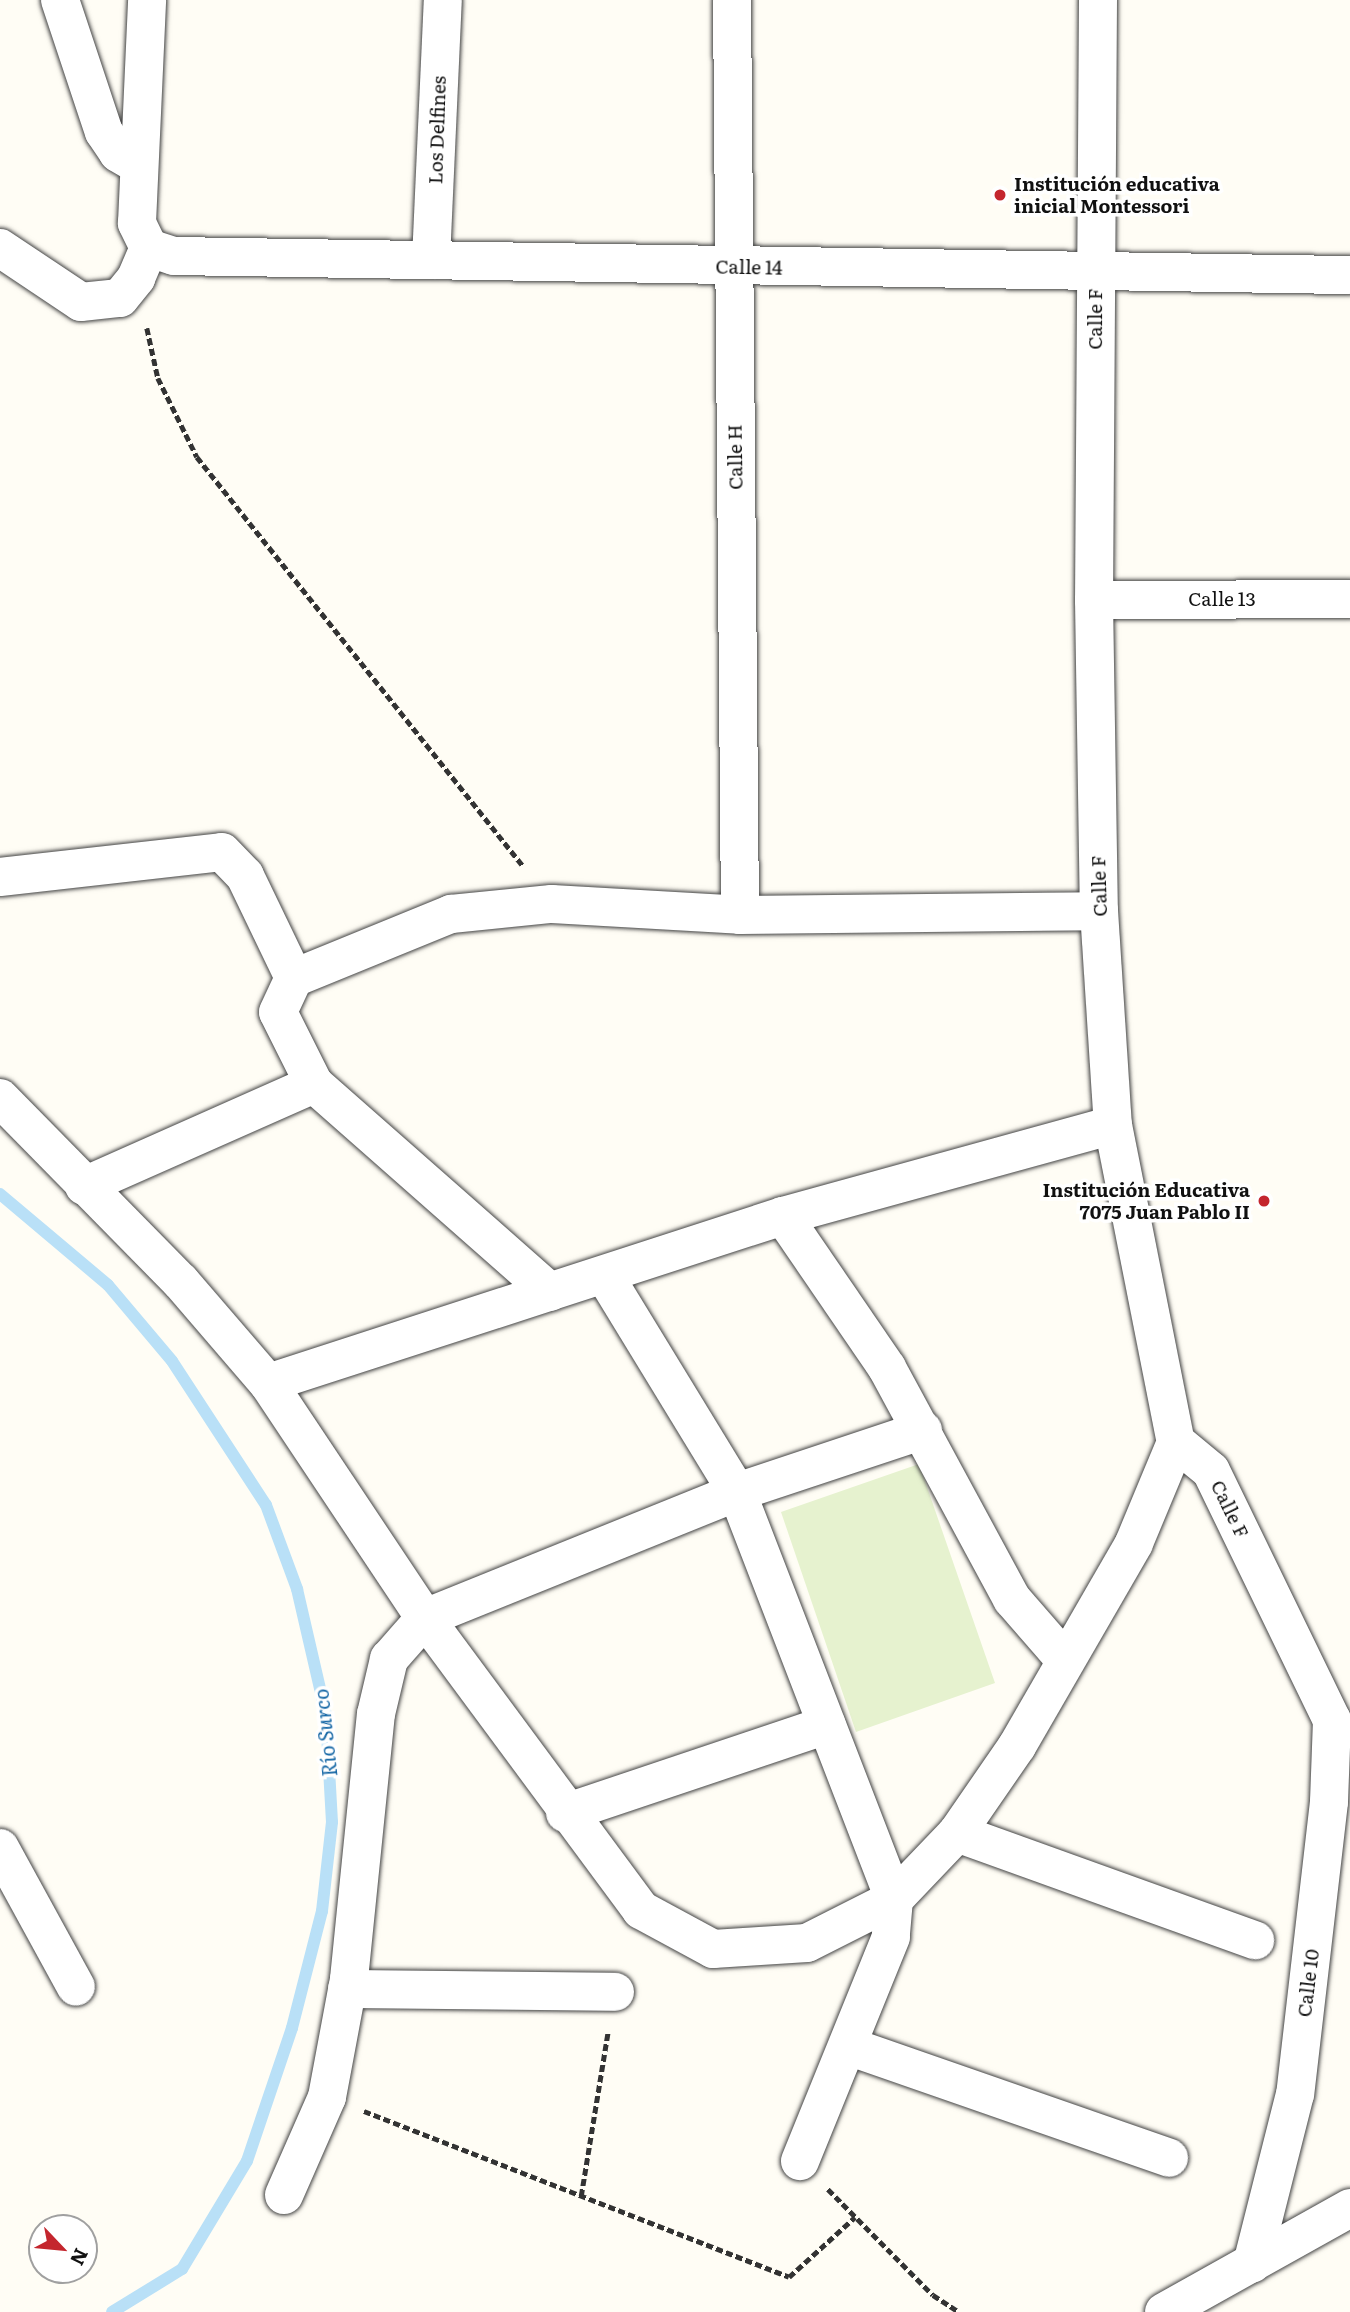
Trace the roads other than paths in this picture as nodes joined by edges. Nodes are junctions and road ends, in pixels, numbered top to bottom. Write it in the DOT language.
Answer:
graph roads {
  1 [pos="60,0"];
  2 [pos="147,0"];
  3 [pos="443,0"];
  4 [pos="732,0"];
  5 [pos="1098,0"];
  6 [pos="137,164"];
  7 [pos="0,248"];
  8 [pos="431,260"];
  9 [pos="143,263"];
  10 [pos="732,267"];
  11 [pos="1095,272"];
  12 [pos="1350,275"];
  13 [pos="1350,599"];
  14 [pos="1094,600"];
  15 [pos="0,877"];
  16 [pos="1099,911"];
  17 [pos="740,915"];
  18 [pos="294,978"];
  19 [pos="314,1084"];
  20 [pos="5,1114"];
  21 [pos="1113,1125"];
  22 [pos="84,1186"];
  23 [pos="783,1216"];
  24 [pos="606,1276"];
  25 [pos="550,1292"];
  26 [pos="268,1383"];
  27 [pos="923,1430"];
  28 [pos="1176,1442"];
  29 [pos="737,1492"];
  30 [pos="425,1618"];
  31 [pos="1065,1660"];
  32 [pos="1341,1714"];
  33 [pos="827,1725"];
  34 [pos="565,1812"];
  35 [pos="1339,1813"];
  36 [pos="957,1833"];
  37 [pos="0,1848"];
  38 [pos="894,1899"];
  39 [pos="1255,1940"];
  40 [pos="76,1987"];
  41 [pos="347,1989"];
  42 [pos="615,1992"];
  43 [pos="848,2046"];
  44 [pos="1169,2158"];
  45 [pos="800,2161"];
  46 [pos="284,2195"];
  47 [pos="1350,2208"];
  48 [pos="1252,2263"];
  49 [pos="1164,2312"];
  1 -- 6 [label="street"];
  2 -- 6 [label="street"];
  3 -- 8 [label="street, Los Delfines"];
  4 -- 10 [label="street, Calle H"];
  5 -- 11 [label="street, Calle F"];
  6 -- 9 [label="street"];
  7 -- 9 [label="street"];
  8 -- 9 [label="street, Calle 14"];
  8 -- 10 [label="street, Calle 14"];
  10 -- 11 [label="street, Calle 14"];
  10 -- 17 [label="street, Calle H"];
  11 -- 12 [label="street, Calle 14"];
  11 -- 14 [label="street, Calle F"];
  13 -- 14 [label="street, Calle 13"];
  14 -- 16 [label="street, Calle F"];
  15 -- 18 [label="street"];
  16 -- 17 [label="street"];
  16 -- 21 [label="street, Calle F"];
  17 -- 18 [label="street"];
  18 -- 19 [label="street"];
  19 -- 22 [label="street"];
  19 -- 25 [label="street"];
  20 -- 22 [label="street"];
  21 -- 23 [label="street"];
  21 -- 28 [label="street, Calle F"];
  22 -- 26 [label="street"];
  23 -- 24 [label="street"];
  23 -- 27 [label="street"];
  24 -- 25 [label="street"];
  24 -- 29 [label="street"];
  25 -- 26 [label="street"];
  26 -- 30 [label="street"];
  27 -- 29 [label="street"];
  27 -- 31 [label="street"];
  28 -- 31 [label="street"];
  28 -- 32 [label="street, Calle F"];
  29 -- 30 [label="street"];
  29 -- 33 [label="street"];
  30 -- 34 [label="street"];
  30 -- 41 [label="street"];
  31 -- 36 [label="street"];
  32 -- 35 [label="street, Calle 10"];
  33 -- 34 [label="street"];
  33 -- 38 [label="street"];
  34 -- 38 [label="street"];
  35 -- 48 [label="street, Calle 10"];
  36 -- 38 [label="street"];
  36 -- 39 [label="street"];
  37 -- 40 [label="street"];
  38 -- 43 [label="street"];
  41 -- 42 [label="street"];
  41 -- 46 [label="street"];
  43 -- 44 [label="street"];
  43 -- 45 [label="street"];
  47 -- 48 [label="street"];
  48 -- 49 [label="street"];
}
